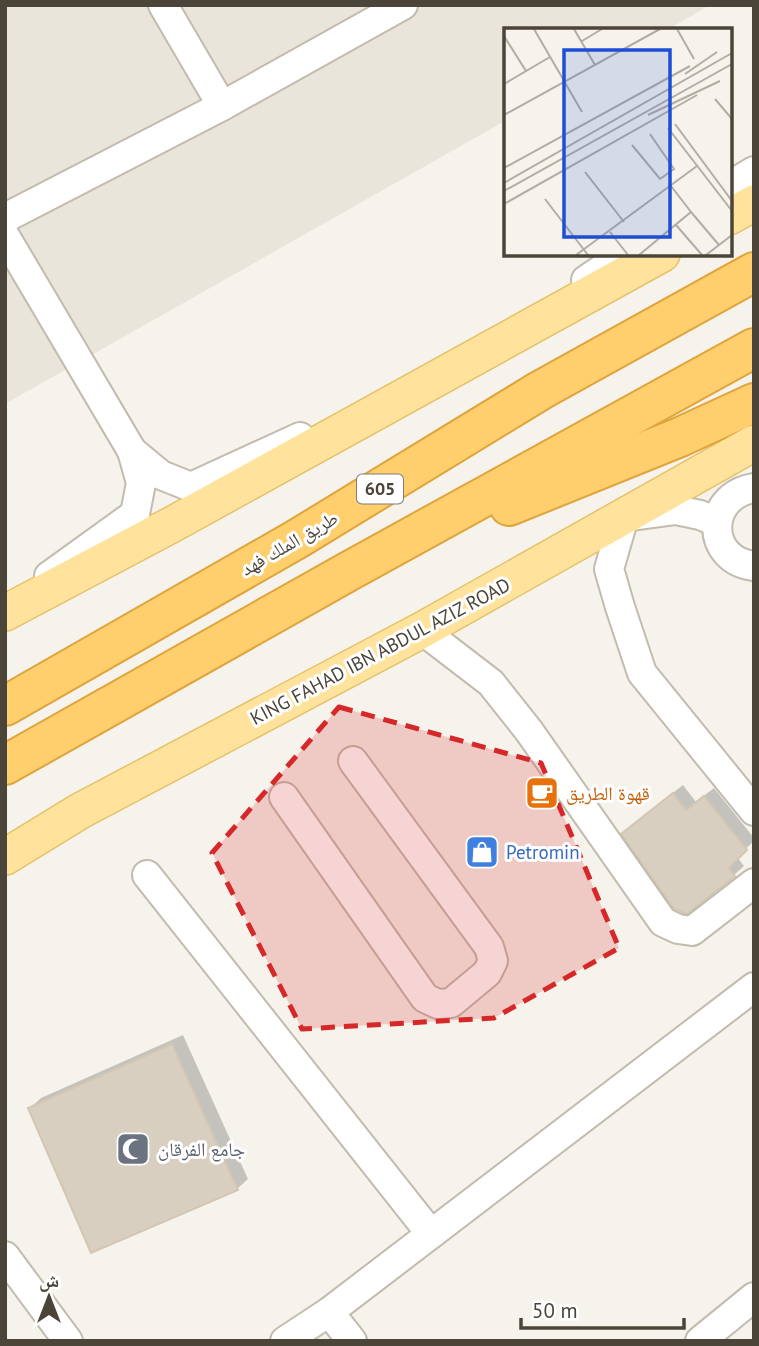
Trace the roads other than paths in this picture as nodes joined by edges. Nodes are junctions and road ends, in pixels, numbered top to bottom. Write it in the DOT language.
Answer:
graph roads {
  1 [pos="163,5"];
  2 [pos="403,5"];
  3 [pos="222,106"];
  4 [pos="754,171"];
  5 [pos="731,185"];
  6 [pos="754,203"];
  7 [pos="731,215"];
  8 [pos="5,218"];
  9 [pos="5,236"];
  10 [pos="754,246"];
  11 [pos="621,256"];
  12 [pos="658,256"];
  13 [pos="754,272"];
  14 [pos="754,348"];
  15 [pos="473,359"];
  16 [pos="541,390"];
  17 [pos="754,403"];
  18 [pos="754,443"];
  19 [pos="132,450"];
  20 [pos="754,488"];
  21 [pos="624,517"];
  22 [pos="717,522"];
  23 [pos="751,569"];
  24 [pos="351,570"];
  25 [pos="5,608"];
  26 [pos="5,613"];
  27 [pos="422,630"];
  28 [pos="5,706"];
  29 [pos="353,761"];
  30 [pos="5,765"];
  31 [pos="284,797"];
  32 [pos="80,811"];
  33 [pos="754,811"];
  34 [pos="5,849"];
  35 [pos="5,857"];
  36 [pos="147,875"];
  37 [pos="749,896"];
  38 [pos="754,987"];
  39 [pos="431,1234"];
  40 [pos="5,1256"];
  41 [pos="754,1297"];
  42 [pos="329,1312"];
  43 [pos="68,1341"];
  44 [pos="285,1341"];
  45 [pos="352,1341"];
  46 [pos="700,1341"];
  1 -- 3 [label="street"];
  2 -- 3 [label="street"];
  3 -- 8 [label="street"];
  4 -- 5 [label="street"];
  6 -- 7 [label="main road"];
  9 -- 19 [label="street"];
  10 -- 16 [label="highway"];
  11 -- 15 [label="street"];
  12 -- 15 [label="main road"];
  13 -- 16 [label="highway, طريق الملك فهد / 605"];
  14 -- 24 [label="highway"];
  15 -- 19 [label="street"];
  15 -- 26 [label="main road"];
  16 -- 28 [label="highway, طريق الملك فهد / 605"];
  17 -- 24 [label="highway"];
  18 -- 21 [label="main road, KING FAHAD IBN ABDUL AZIZ ROAD"];
  19 -- 25 [label="street"];
  20 -- 22 [label="street"];
  21 -- 22 [label="street"];
  21 -- 27 [label="main road, KING FAHAD IBN ABDUL AZIZ ROAD"];
  21 -- 33 [label="street"];
  22 -- 23 [label="street"];
  24 -- 30 [label="highway"];
  27 -- 32 [label="main road, KING FAHAD IBN ABDUL AZIZ ROAD"];
  27 -- 37 [label="street"];
  29 -- 31 [label="street"];
  32 -- 34 [label="main road"];
  32 -- 35 [label="main road, KING FAHAD IBN ABDUL AZIZ ROAD"];
  36 -- 39 [label="street"];
  38 -- 39 [label="street"];
  39 -- 42 [label="street"];
  40 -- 43 [label="street"];
  41 -- 46 [label="street"];
  42 -- 44 [label="street"];
  42 -- 45 [label="street"];
}
